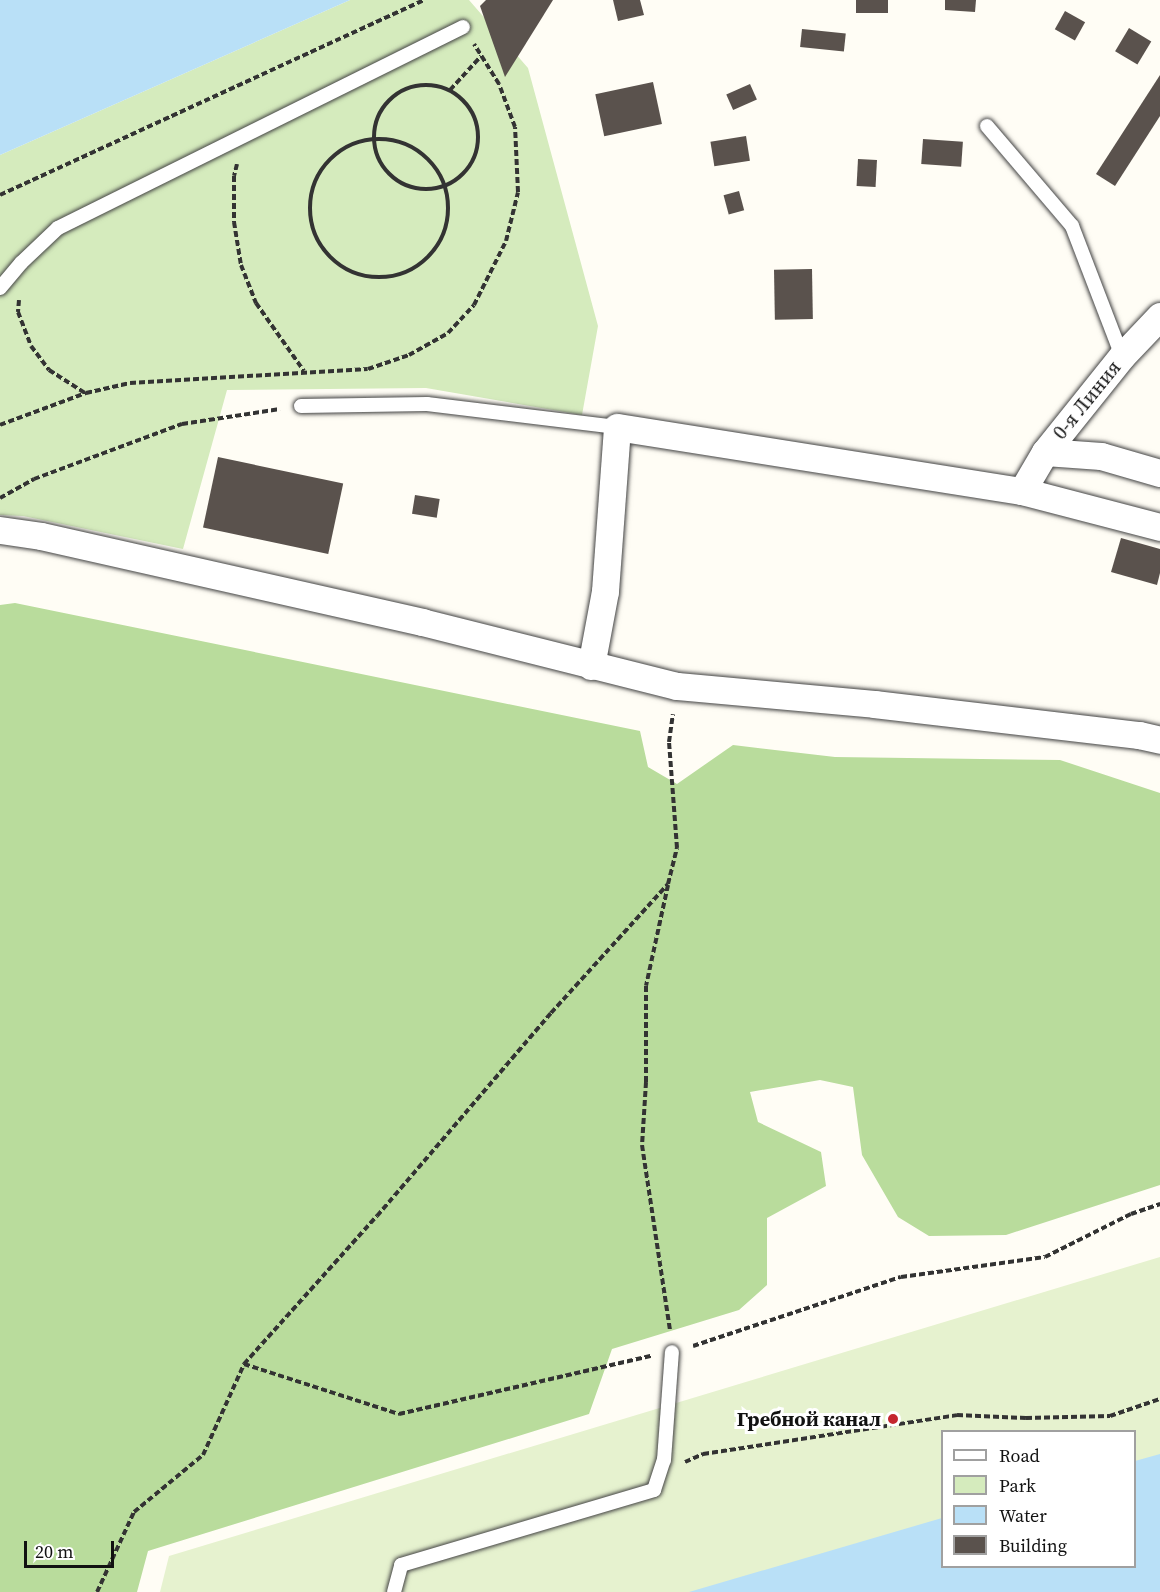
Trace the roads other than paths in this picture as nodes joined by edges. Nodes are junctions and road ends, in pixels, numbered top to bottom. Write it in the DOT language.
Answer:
graph roads {
  1 [pos="463,27"];
  2 [pos="987,126"];
  3 [pos="0,288"];
  4 [pos="1160,316"];
  5 [pos="1122,356"];
  6 [pos="301,406"];
  7 [pos="617,427"];
  8 [pos="1046,452"];
  9 [pos="1160,473"];
  10 [pos="1022,490"];
  11 [pos="1160,527"];
  12 [pos="0,530"];
  13 [pos="591,666"];
  14 [pos="1160,740"];
  15 [pos="672,1352"];
  16 [pos="394,1592"];
  1 -- 3 [label="lane"];
  2 -- 5 [label="lane"];
  4 -- 5 [label="street, 0-я Линия"];
  5 -- 8 [label="street, 0-я Линия"];
  6 -- 7 [label="lane"];
  7 -- 10 [label="street"];
  7 -- 13 [label="street"];
  8 -- 9 [label="street"];
  8 -- 10 [label="street, 0-я Линия"];
  10 -- 11 [label="street"];
  12 -- 13 [label="street"];
  13 -- 14 [label="street"];
  15 -- 16 [label="lane"];
}
